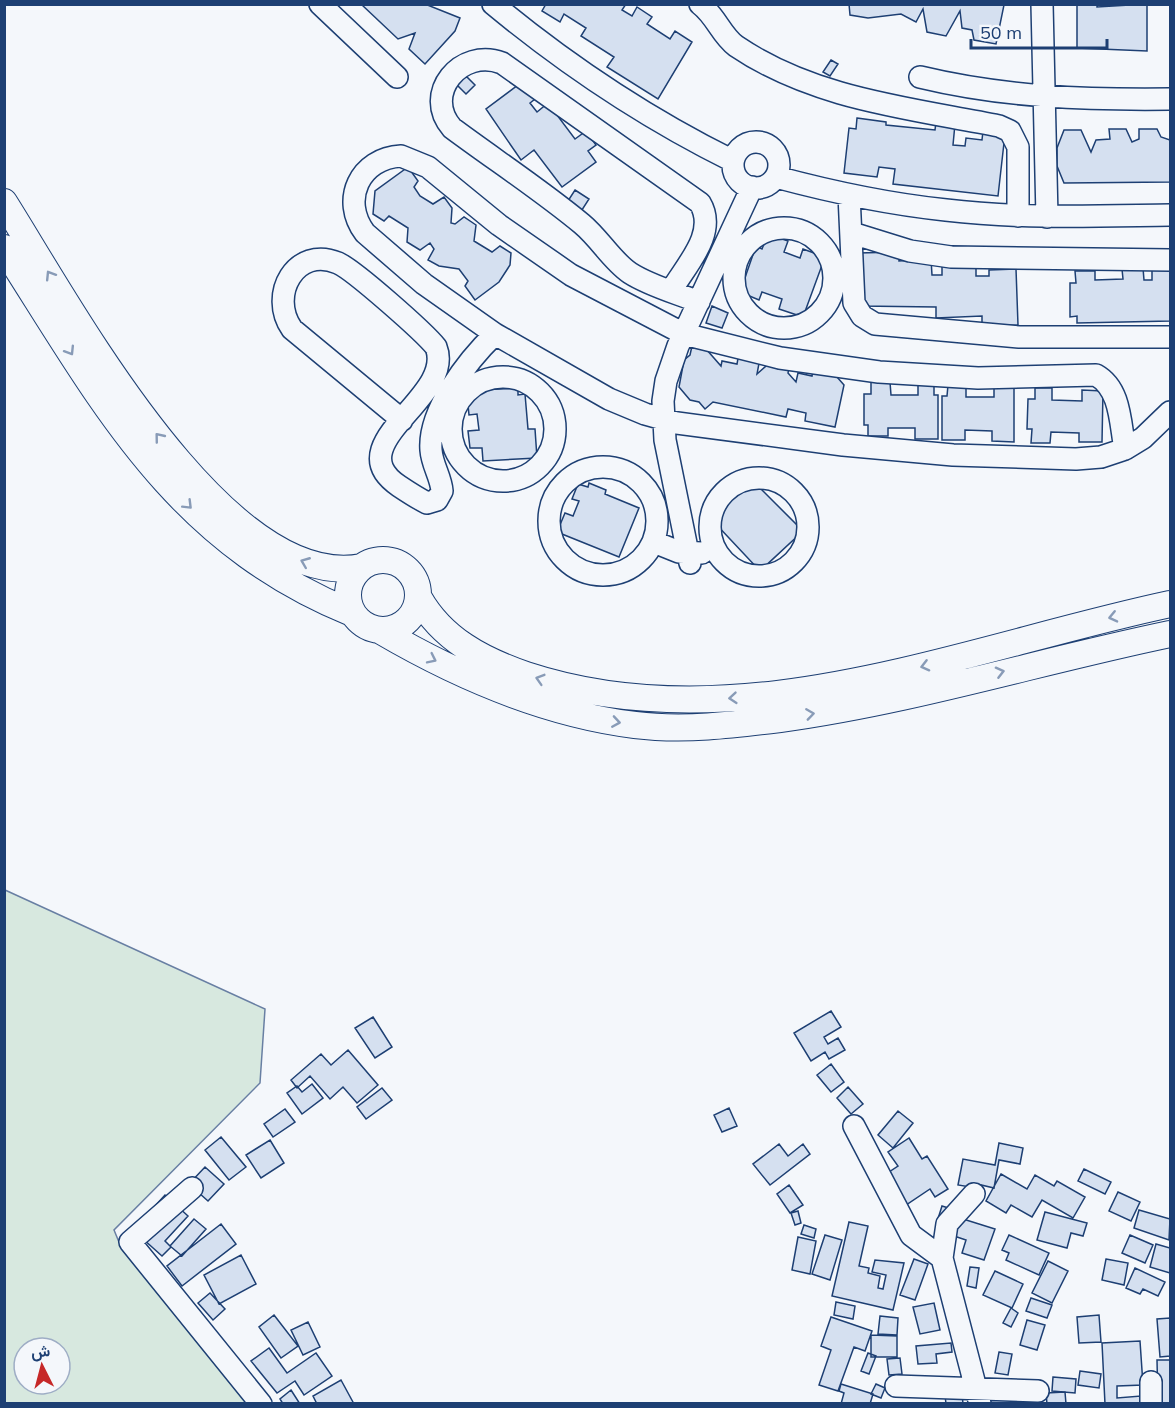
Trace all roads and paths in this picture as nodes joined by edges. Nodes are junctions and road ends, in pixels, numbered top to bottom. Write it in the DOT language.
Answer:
graph roads {
  1 [pos="320,4"];
  2 [pos="700,4"];
  3 [pos="1042,4"];
  4 [pos="497,6"];
  5 [pos="397,77"];
  6 [pos="920,77"];
  7 [pos="1044,98"];
  8 [pos="1170,99"];
  9 [pos="733,161"];
  10 [pos="776,177"];
  11 [pos="752,187"];
  12 [pos="849,195"];
  13 [pos="4,202"];
  14 [pos="1170,215"];
  15 [pos="1018,216"];
  16 [pos="1047,217"];
  17 [pos="852,233"];
  18 [pos="4,248"];
  19 [pos="732,250"];
  20 [pos="1170,260"];
  21 [pos="671,291"];
  22 [pos="699,302"];
  23 [pos="495,334"];
  24 [pos="684,334"];
  25 [pos="1170,337"];
  26 [pos="1170,412"];
  27 [pos="663,419"];
  28 [pos="402,420"];
  29 [pos="1125,449"];
  30 [pos="543,462"];
  31 [pos="568,480"];
  32 [pos="654,542"];
  33 [pos="715,549"];
  34 [pos="689,558"];
  35 [pos="362,567"];
  36 [pos="419,597"];
  37 [pos="1170,604"];
  38 [pos="352,613"];
  39 [pos="381,631"];
  40 [pos="1170,634"];
  41 [pos="854,1126"];
  42 [pos="192,1188"];
  43 [pos="974,1194"];
  44 [pos="942,1258"];
  45 [pos="1151,1382"];
  46 [pos="896,1386"];
  47 [pos="1038,1391"];
  48 [pos="979,1396"];
  49 [pos="261,1404"];
  50 [pos="1151,1404"];
  1 -- 5 [label="street"];
  2 -- 15 [label="street"];
  3 -- 7 [label="street"];
  4 -- 9 [label="street"];
  6 -- 7 [label="street"];
  7 -- 8 [label="street"];
  7 -- 16 [label="street"];
  9 -- 10 [label="street"];
  9 -- 11 [label="street"];
  10 -- 11 [label="street"];
  10 -- 12 [label="street"];
  11 -- 19 [label="street"];
  12 -- 15 [label="street"];
  12 -- 17 [label="street"];
  35 -- 13 [label="main road, one-way"];
  14 -- 16 [label="street"];
  15 -- 16 [label="street"];
  17 -- 20 [label="street"];
  17 -- 25 [label="street"];
  18 -- 38 [label="main road, one-way"];
  19 -- 19 [label="street"];
  19 -- 22 [label="street"];
  21 -- 21 [label="street"];
  21 -- 22 [label="street"];
  22 -- 24 [label="street"];
  23 -- 24 [label="street"];
  23 -- 27 [label="street"];
  23 -- 28 [label="street"];
  24 -- 27 [label="street"];
  24 -- 29 [label="street"];
  26 -- 29 [label="street"];
  27 -- 29 [label="street"];
  27 -- 34 [label="street"];
  28 -- 28 [label="street"];
  30 -- 30 [label="street"];
  30 -- 31 [label="street"];
  31 -- 32 [label="street"];
  31 -- 32 [label="street"];
  32 -- 34 [label="street"];
  33 -- 33 [label="street"];
  33 -- 34 [label="street"];
  35 -- 36 [label="main road"];
  35 -- 38 [label="main road"];
  37 -- 36 [label="main road, one-way"];
  36 -- 39 [label="main road"];
  38 -- 39 [label="main road"];
  39 -- 40 [label="main road, one-way"];
  41 -- 44 [label="street"];
  42 -- 49 [label="street"];
  43 -- 44 [label="street"];
  44 -- 48 [label="street"];
  45 -- 50 [label="street"];
  46 -- 48 [label="street"];
  47 -- 48 [label="street"];
}
